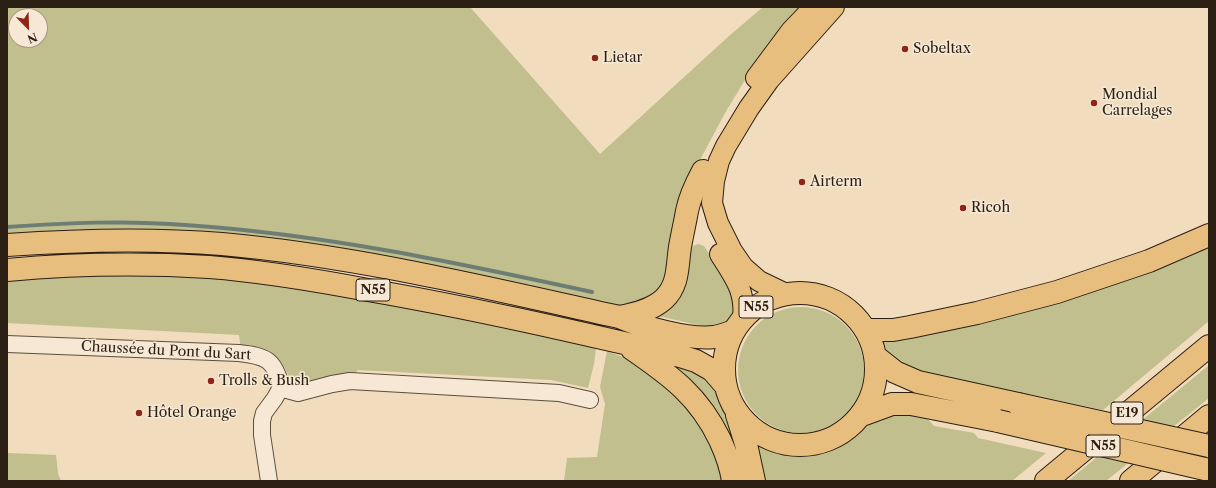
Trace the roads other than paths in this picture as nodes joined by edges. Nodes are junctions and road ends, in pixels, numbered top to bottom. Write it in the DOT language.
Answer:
graph roads {
  1 [pos="829,7"];
  2 [pos="703,171"];
  3 [pos="1209,235"];
  4 [pos="7,245"];
  5 [pos="7,270"];
  6 [pos="786,294"];
  7 [pos="619,317"];
  8 [pos="739,325"];
  9 [pos="866,330"];
  10 [pos="623,342"];
  11 [pos="7,344"];
  12 [pos="1209,346"];
  13 [pos="876,357"];
  14 [pos="725,385"];
  15 [pos="281,387"];
  16 [pos="590,400"];
  17 [pos="736,410"];
  18 [pos="862,415"];
  19 [pos="1209,416"];
  20 [pos="1209,446"];
  21 [pos="1209,470"];
  22 [pos="269,481"];
  23 [pos="733,481"];
  24 [pos="754,481"];
  25 [pos="1046,481"];
  26 [pos="1131,481"];
  1 -- 2 [label="main road"];
  1 -- 6 [label="main road"];
  2 -- 7 [label="highway"];
  2 -- 8 [label="main road"];
  3 -- 9 [label="highway"];
  4 -- 7 [label="highway, N55"];
  5 -- 10 [label="highway, N55"];
  6 -- 8 [label="highway, N55"];
  6 -- 9 [label="highway, N55"];
  7 -- 8 [label="highway, N55"];
  8 -- 14 [label="highway, N55"];
  9 -- 13 [label="highway, N55"];
  10 -- 14 [label="highway, N55"];
  10 -- 23 [label="highway"];
  11 -- 15 [label="street, Chaussée du Pont du Sart"];
  12 -- 25 [label="highway, E19"];
  13 -- 18 [label="highway, N55"];
  13 -- 20 [label="highway, N55, bridge"];
  14 -- 17 [label="highway, N55"];
  15 -- 16 [label="street"];
  15 -- 22 [label="street"];
  17 -- 18 [label="highway, N55"];
  17 -- 24 [label="highway"];
  18 -- 21 [label="highway, N55, bridge"];
  19 -- 26 [label="highway"];
}
